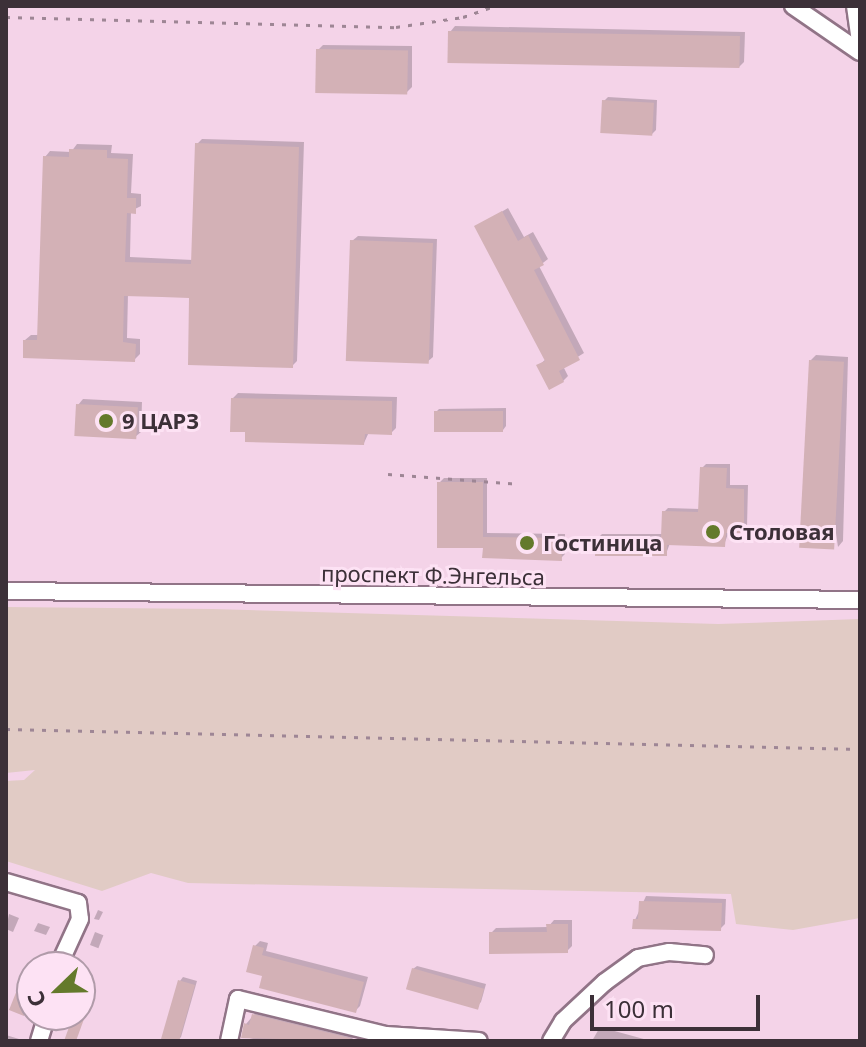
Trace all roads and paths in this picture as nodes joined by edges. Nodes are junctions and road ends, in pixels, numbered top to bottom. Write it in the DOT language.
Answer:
graph roads {
  1 [pos="793,6"];
  2 [pos="855,6"];
  3 [pos="860,42"];
  4 [pos="860,52"];
  5 [pos="6,591"];
  6 [pos="860,600"];
  7 [pos="6,882"];
  8 [pos="65,951"];
  9 [pos="705,955"];
  10 [pos="229,1041"];
  11 [pos="479,1041"];
  12 [pos="551,1041"];
  1 -- 4 [label="street"];
  2 -- 3 [label="street"];
  5 -- 6 [label="street, проспект Ф.Энгельса"];
  7 -- 8 [label="street"];
  9 -- 12 [label="street"];
  10 -- 11 [label="street"];
}
